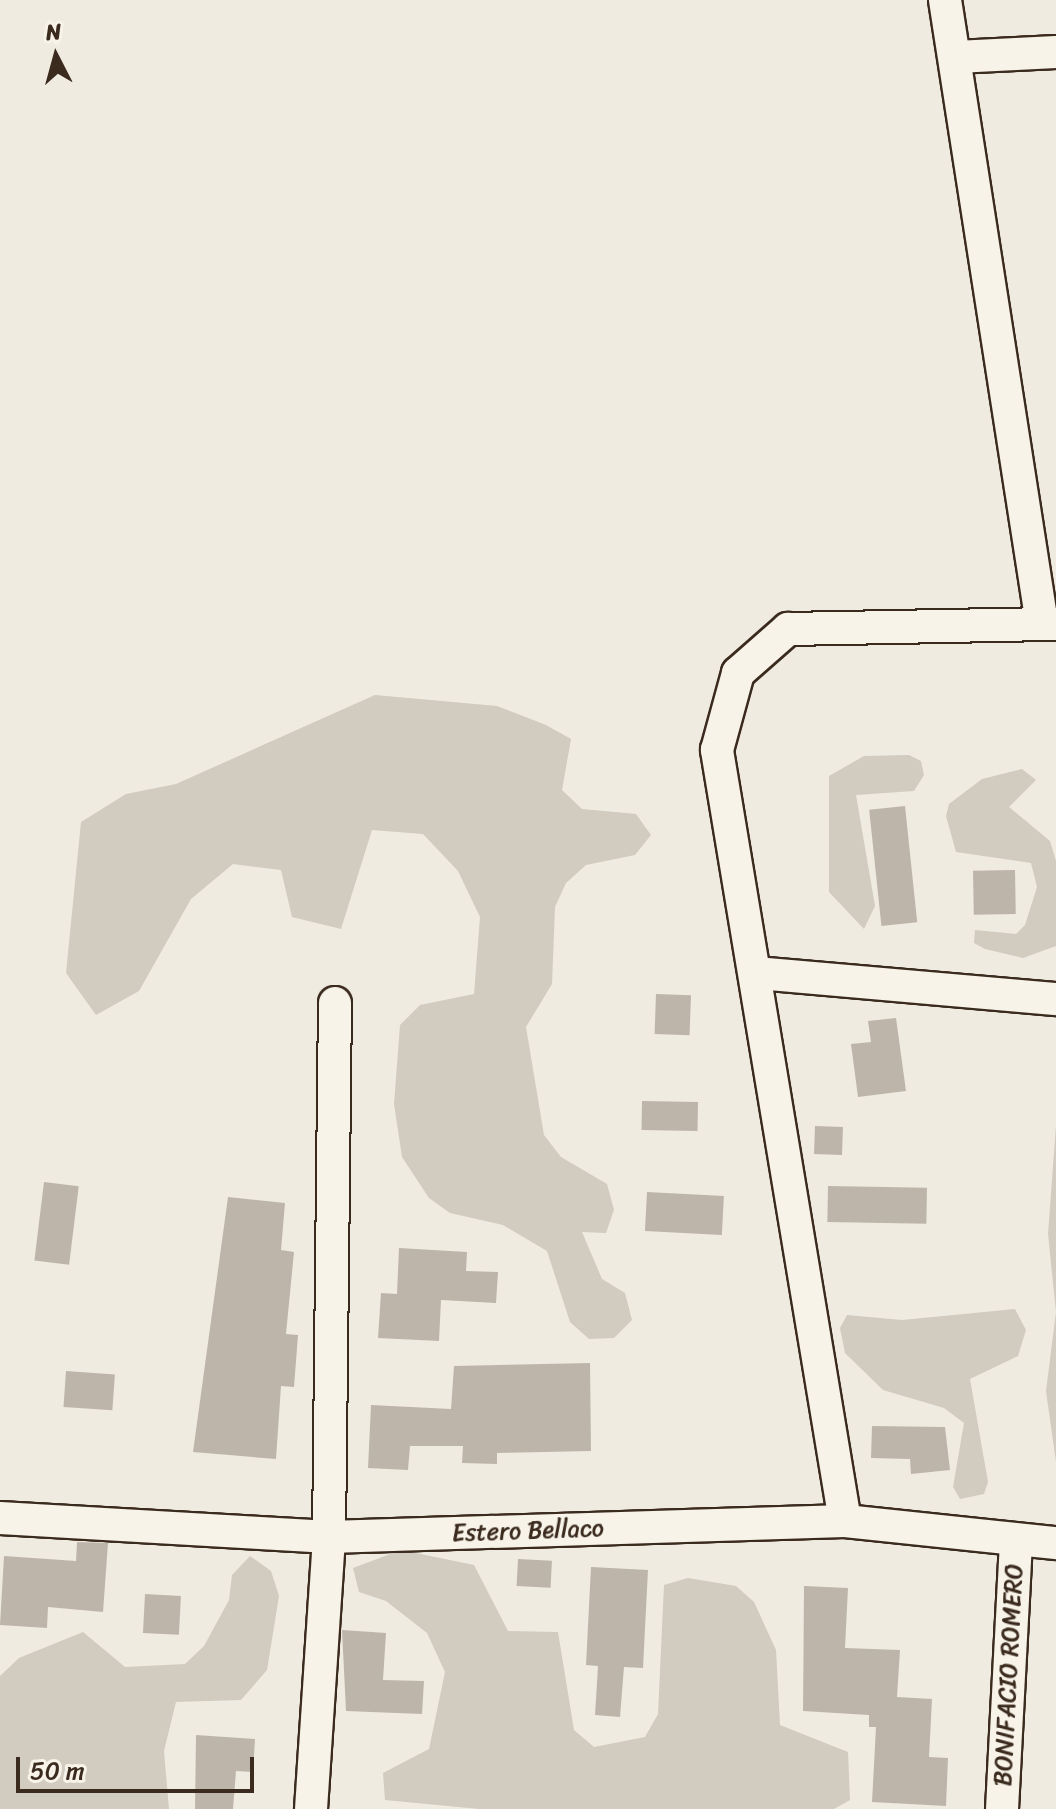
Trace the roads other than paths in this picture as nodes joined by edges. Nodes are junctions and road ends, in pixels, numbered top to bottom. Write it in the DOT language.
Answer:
graph roads {
  1 [pos="945,0"];
  2 [pos="1056,52"];
  3 [pos="956,57"];
  4 [pos="1049,624"];
  5 [pos="757,973"];
  6 [pos="1056,999"];
  7 [pos="335,1003"];
  8 [pos="0,1518"];
  9 [pos="845,1521"];
  10 [pos="329,1537"];
  11 [pos="1016,1541"];
  12 [pos="1056,1543"];
  13 [pos="311,1809"];
  14 [pos="1002,1809"];
  1 -- 3 [label="street"];
  2 -- 3 [label="street"];
  3 -- 4 [label="street"];
  4 -- 5 [label="street"];
  5 -- 6 [label="street"];
  5 -- 9 [label="street"];
  7 -- 10 [label="street"];
  8 -- 10 [label="street, Estero Bellaco"];
  9 -- 10 [label="street, Estero Bellaco"];
  9 -- 11 [label="street, Estero Bellaco"];
  10 -- 13 [label="street"];
  11 -- 12 [label="street, Estero Bellaco"];
  11 -- 14 [label="street, BONIFACIO ROMERO"];
}
